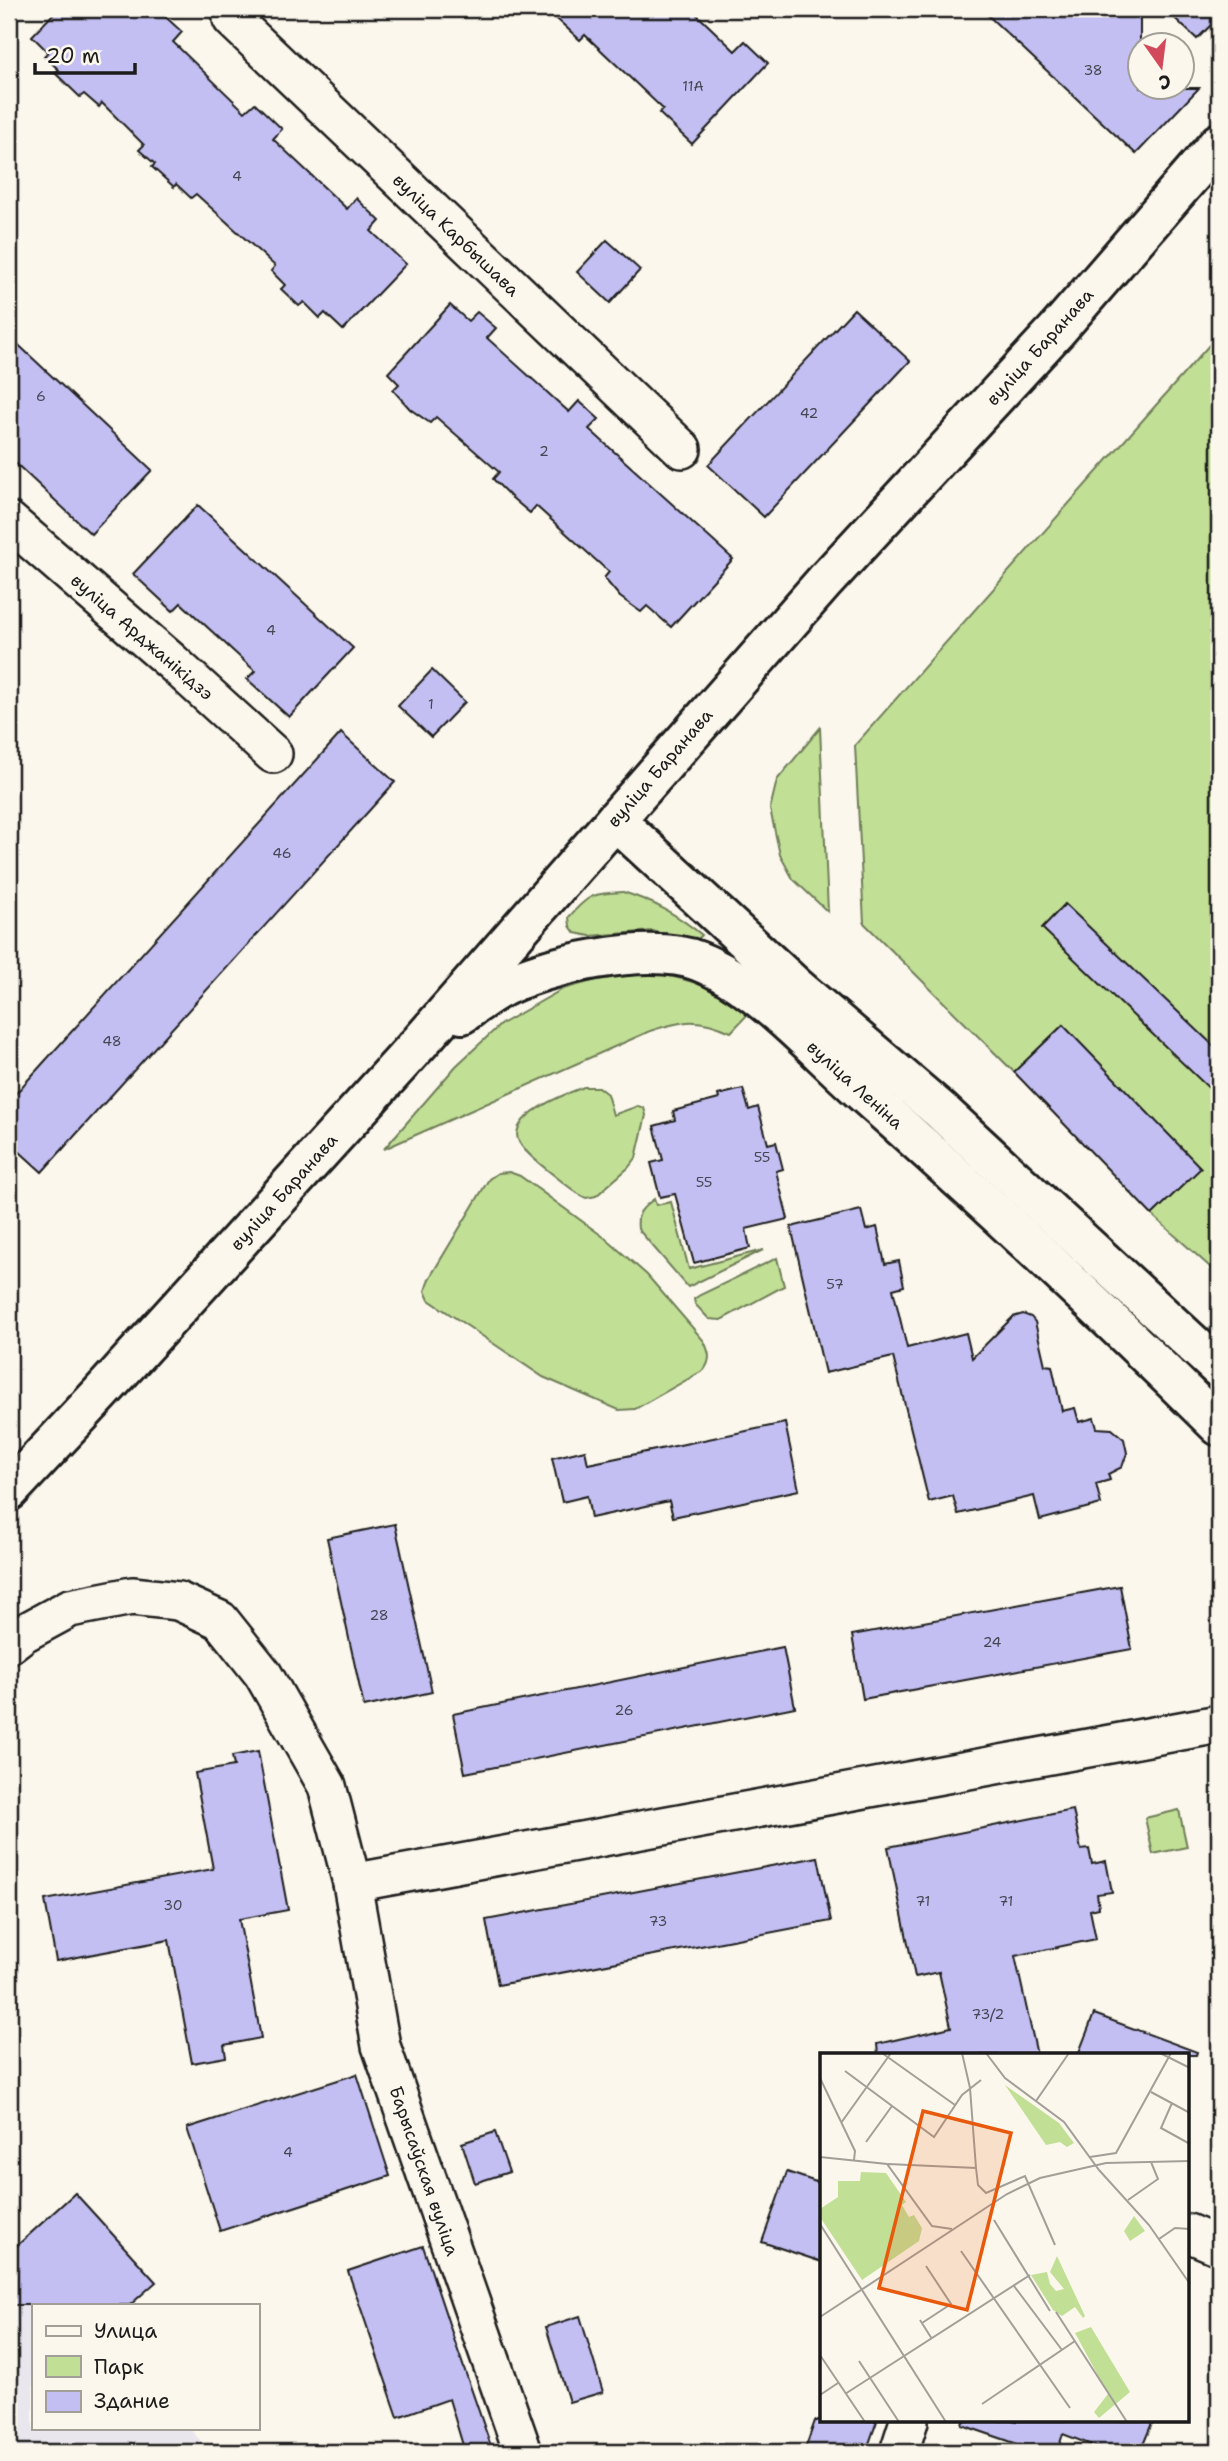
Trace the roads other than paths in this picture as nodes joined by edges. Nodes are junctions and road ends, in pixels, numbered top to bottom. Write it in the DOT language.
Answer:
graph roads {
  1 [pos="237,14"];
  2 [pos="1219,143"];
  3 [pos="682,449"];
  4 [pos="9,521"];
  5 [pos="273,754"];
  6 [pos="615,820"];
  7 [pos="422,1040"];
  8 [pos="1219,1368"];
  9 [pos="1219,1426"];
  10 [pos="9,1491"];
  11 [pos="9,1644"];
  12 [pos="1219,1724"];
  13 [pos="352,1883"];
  14 [pos="1190,2234"];
  15 [pos="1219,2246"];
  16 [pos="909,2422"];
  17 [pos="523,2452"];
  18 [pos="899,2452"];
  1 -- 3 [label="street, вуліца Карбышава"];
  2 -- 6 [label="main road, вуліца Баранава"];
  4 -- 5 [label="street, вуліца Арджанікідзэ"];
  6 -- 7 [label="main road, вуліца Баранава"];
  6 -- 8 [label="main road, вуліца Леніна"];
  7 -- 9 [label="main road, вуліца Леніна"];
  7 -- 10 [label="main road, вуліца Баранава"];
  11 -- 13 [label="street, Барысаўская вуліца"];
  12 -- 13 [label="street"];
  13 -- 17 [label="street, Барысаўская вуліца"];
  14 -- 15 [label="street"];
  16 -- 18 [label="street"];
}
